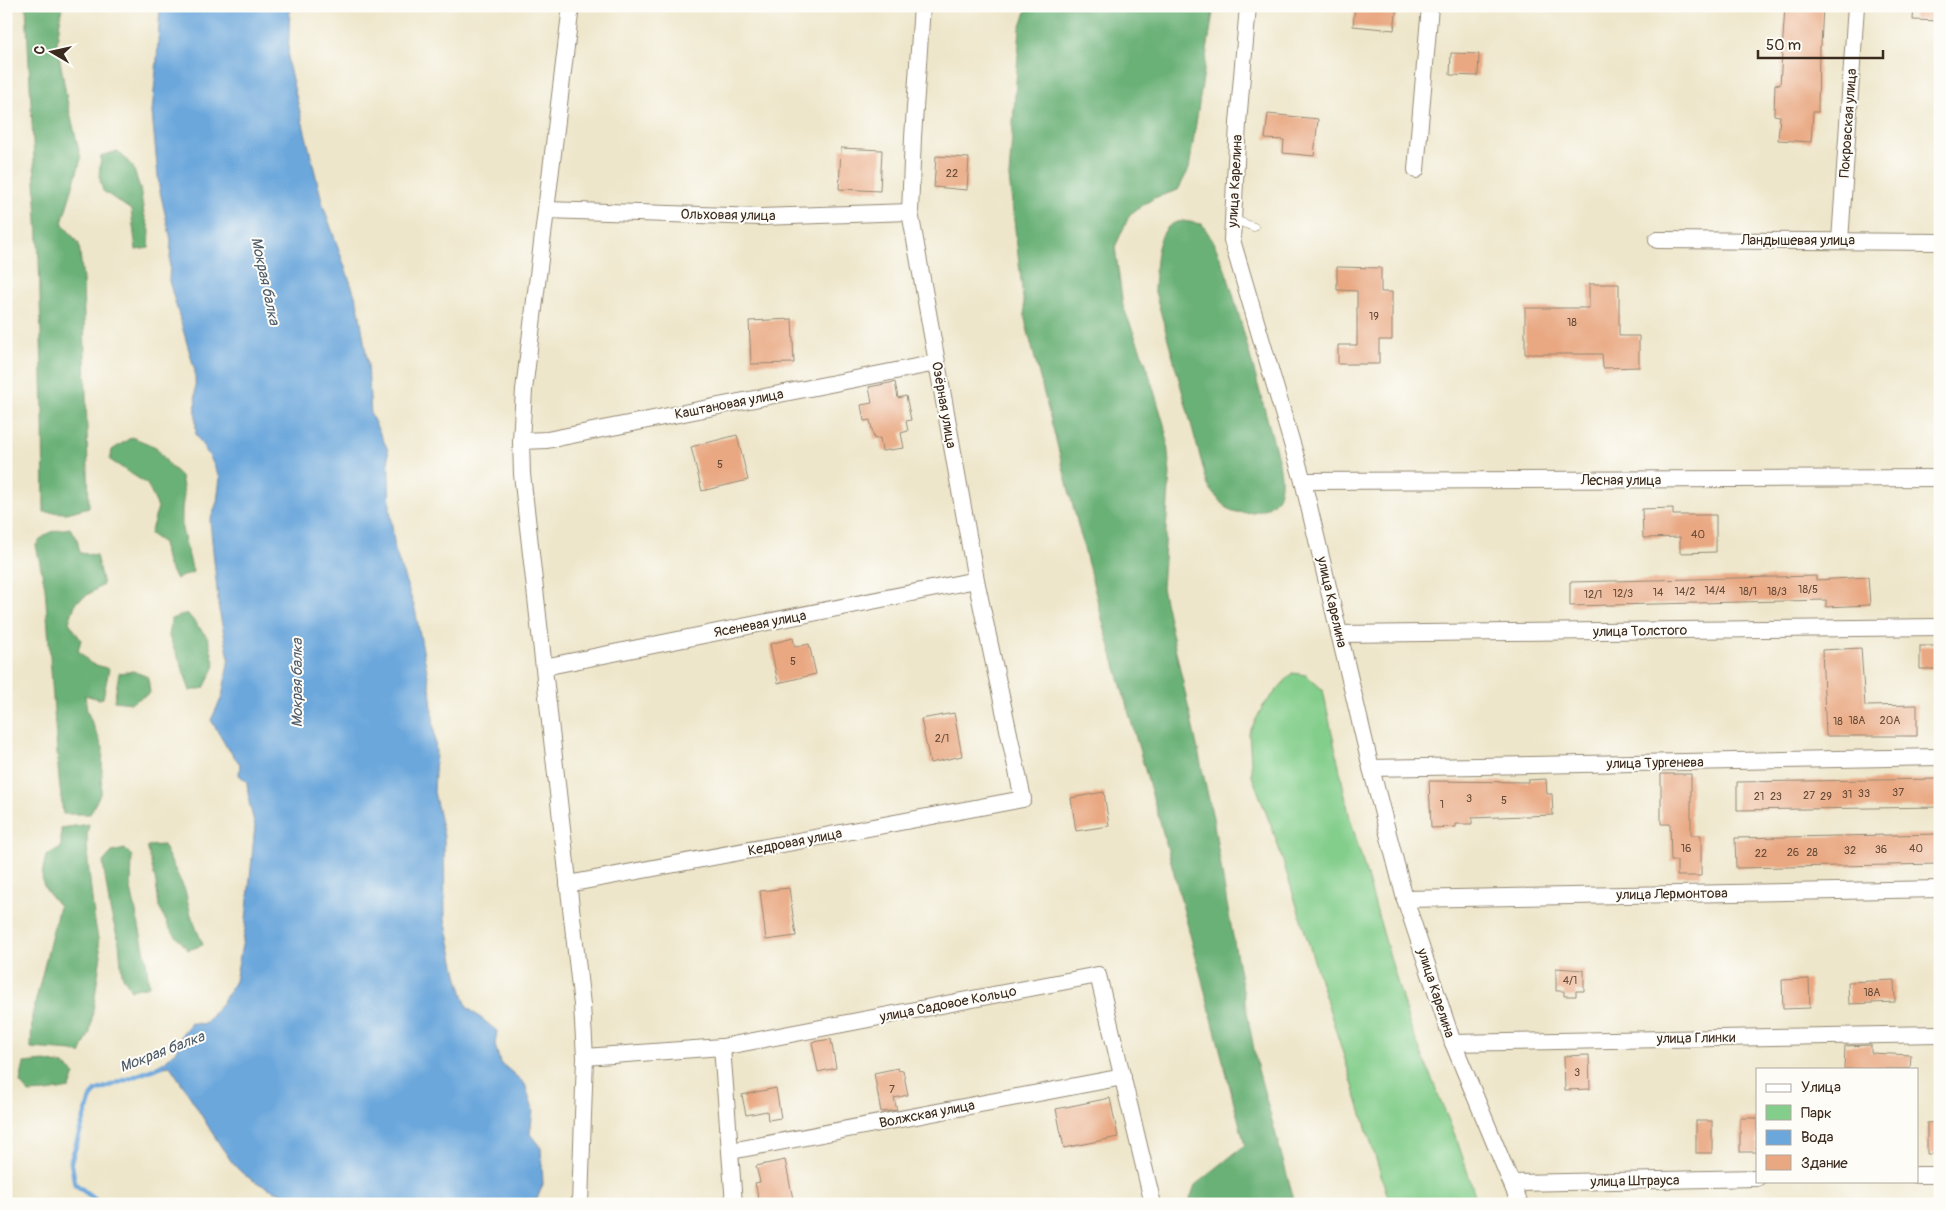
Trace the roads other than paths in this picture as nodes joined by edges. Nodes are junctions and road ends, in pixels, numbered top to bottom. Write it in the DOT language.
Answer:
graph roads {
  1 [pos="571,6"];
  2 [pos="922,6"];
  3 [pos="1248,6"];
  4 [pos="1430,6"];
  5 [pos="1856,6"];
  6 [pos="1416,170"];
  7 [pos="546,210"];
  8 [pos="910,212"];
  9 [pos="1232,219"];
  10 [pos="1254,227"];
  11 [pos="1657,240"];
  12 [pos="1840,240"];
  13 [pos="1940,242"];
  14 [pos="936,363"];
  15 [pos="521,441"];
  16 [pos="1940,478"];
  17 [pos="1303,481"];
  18 [pos="976,580"];
  19 [pos="1940,627"];
  20 [pos="1339,634"];
  21 [pos="544,667"];
  22 [pos="1940,757"];
  23 [pos="1371,768"];
  24 [pos="1022,799"];
  25 [pos="568,884"];
  26 [pos="1940,889"];
  27 [pos="1405,899"];
  28 [pos="1940,1034"];
  29 [pos="1453,1043"];
  30 [pos="722,1047"];
  31 [pos="585,1057"];
  32 [pos="1123,1077"];
  33 [pos="731,1150"];
  34 [pos="1918,1175"];
  35 [pos="1940,1175"];
  36 [pos="1756,1178"];
  37 [pos="1513,1183"];
  38 [pos="580,1204"];
  39 [pos="734,1204"];
  40 [pos="1153,1204"];
  41 [pos="1520,1204"];
  1 -- 7 [label="street"];
  2 -- 8 [label="street, Озёрная улица"];
  3 -- 9 [label="street, улица Карелина"];
  4 -- 6 [label="street"];
  5 -- 12 [label="street, Покровская улица"];
  7 -- 8 [label="street, Ольховая улица"];
  7 -- 15 [label="street"];
  8 -- 14 [label="street, Озёрная улица"];
  9 -- 10 [label="lane"];
  9 -- 17 [label="street, улица Карелина"];
  11 -- 12 [label="street, Ландышевая улица"];
  12 -- 13 [label="street, Ландышевая улица"];
  14 -- 15 [label="street, Каштановая улица"];
  14 -- 18 [label="street, Озёрная улица"];
  15 -- 21 [label="street"];
  16 -- 17 [label="street, Лесная улица"];
  17 -- 20 [label="street, улица Карелина"];
  18 -- 21 [label="street, Ясеневая улица"];
  18 -- 24 [label="street, Озёрная улица"];
  19 -- 20 [label="street, улица Толстого"];
  20 -- 23 [label="street, улица Карелина"];
  21 -- 25 [label="street"];
  22 -- 23 [label="street, улица Тургенева"];
  23 -- 27 [label="street, улица Карелина"];
  24 -- 25 [label="street, Кедровая улица"];
  25 -- 31 [label="street"];
  26 -- 27 [label="street, улица Лермонтова"];
  27 -- 29 [label="street, улица Карелина"];
  28 -- 29 [label="street, улица Глинки"];
  29 -- 37 [label="street, улица Карелина"];
  30 -- 31 [label="street"];
  30 -- 32 [label="street, улица Садовое Кольцо"];
  30 -- 33 [label="street"];
  31 -- 38 [label="street"];
  32 -- 33 [label="street, Волжская улица"];
  32 -- 40 [label="street, улица Садовое Кольцо"];
  33 -- 39 [label="street"];
  34 -- 35 [label="street"];
  36 -- 37 [label="street, улица Штрауса"];
  37 -- 41 [label="street, улица Карелина"];
}
